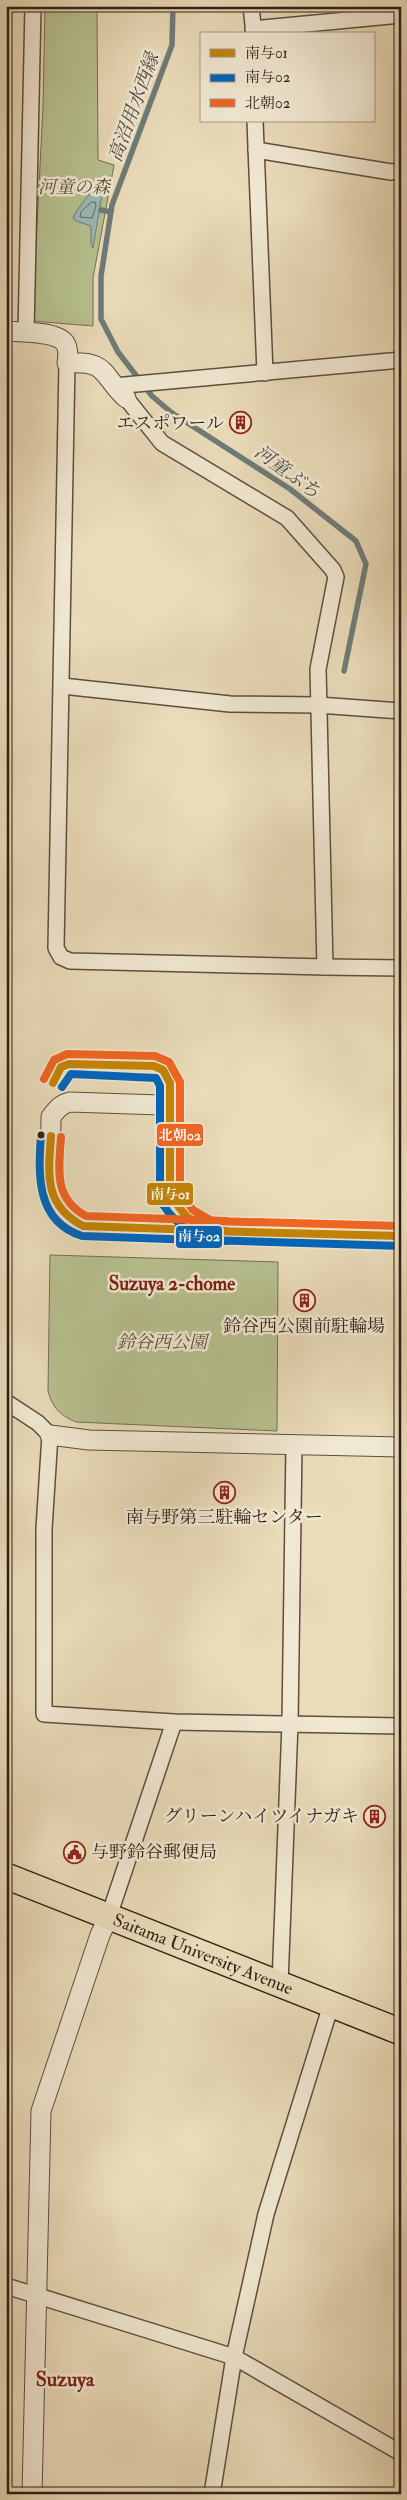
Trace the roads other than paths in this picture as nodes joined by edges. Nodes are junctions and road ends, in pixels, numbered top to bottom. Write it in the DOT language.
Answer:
graph roads {
  1 [pos="33,6"];
  2 [pos="252,6"];
  3 [pos="401,15"];
  4 [pos="254,32"];
  5 [pos="256,122"];
  6 [pos="256,150"];
  7 [pos="401,171"];
  8 [pos="6,331"];
  9 [pos="26,333"];
  10 [pos="401,360"];
  11 [pos="68,363"];
  12 [pos="266,372"];
  13 [pos="124,389"];
  14 [pos="62,686"];
  15 [pos="318,705"];
  16 [pos="401,711"];
  17 [pos="325,966"];
  18 [pos="401,968"];
  19 [pos="170,1196"];
  20 [pos="143,1230"];
  21 [pos="210,1230"];
  22 [pos="401,1236"];
  23 [pos="6,1402"];
  24 [pos="50,1435"];
  25 [pos="294,1444"];
  26 [pos="401,1447"];
  27 [pos="174,1722"];
  28 [pos="290,1723"];
  29 [pos="401,1726"];
  30 [pos="6,1876"];
  31 [pos="109,1916"];
  32 [pos="280,1984"];
  33 [pos="332,2005"];
  34 [pos="401,2032"];
  35 [pos="6,2286"];
  36 [pos="36,2295"];
  37 [pos="234,2358"];
  38 [pos="401,2453"];
  39 [pos="32,2494"];
  40 [pos="212,2494"];
  1 -- 9 [label="street"];
  2 -- 4 [label="street"];
  3 -- 4 [label="street"];
  5 -- 6 [label="street"];
  6 -- 7 [label="street"];
  6 -- 12 [label="street"];
  8 -- 9 [label="street"];
  9 -- 11 [label="street"];
  10 -- 12 [label="street"];
  11 -- 13 [label="street"];
  11 -- 14 [label="street"];
  12 -- 13 [label="street"];
  13 -- 15 [label="street"];
  14 -- 15 [label="street"];
  14 -- 17 [label="street"];
  15 -- 16 [label="street"];
  15 -- 17 [label="street"];
  17 -- 18 [label="street"];
  19 -- 20 [label="street"];
  19 -- 20 [label="street"];
  19 -- 21 [label="street"];
  20 -- 21 [label="street"];
  21 -- 22 [label="street"];
  23 -- 24 [label="street"];
  24 -- 25 [label="street"];
  24 -- 27 [label="street"];
  25 -- 26 [label="street"];
  25 -- 28 [label="street"];
  27 -- 28 [label="street"];
  27 -- 31 [label="street"];
  28 -- 29 [label="street"];
  28 -- 32 [label="street"];
  30 -- 31 [label="highway, Saitama University Avenue"];
  31 -- 32 [label="highway, Saitama University Avenue"];
  31 -- 36 [label="street"];
  32 -- 33 [label="highway, Saitama University Avenue"];
  33 -- 34 [label="highway, Saitama University Avenue"];
  33 -- 37 [label="street"];
  35 -- 36 [label="street"];
  36 -- 37 [label="street"];
  36 -- 39 [label="street"];
  37 -- 38 [label="street"];
  37 -- 40 [label="street"];
}
